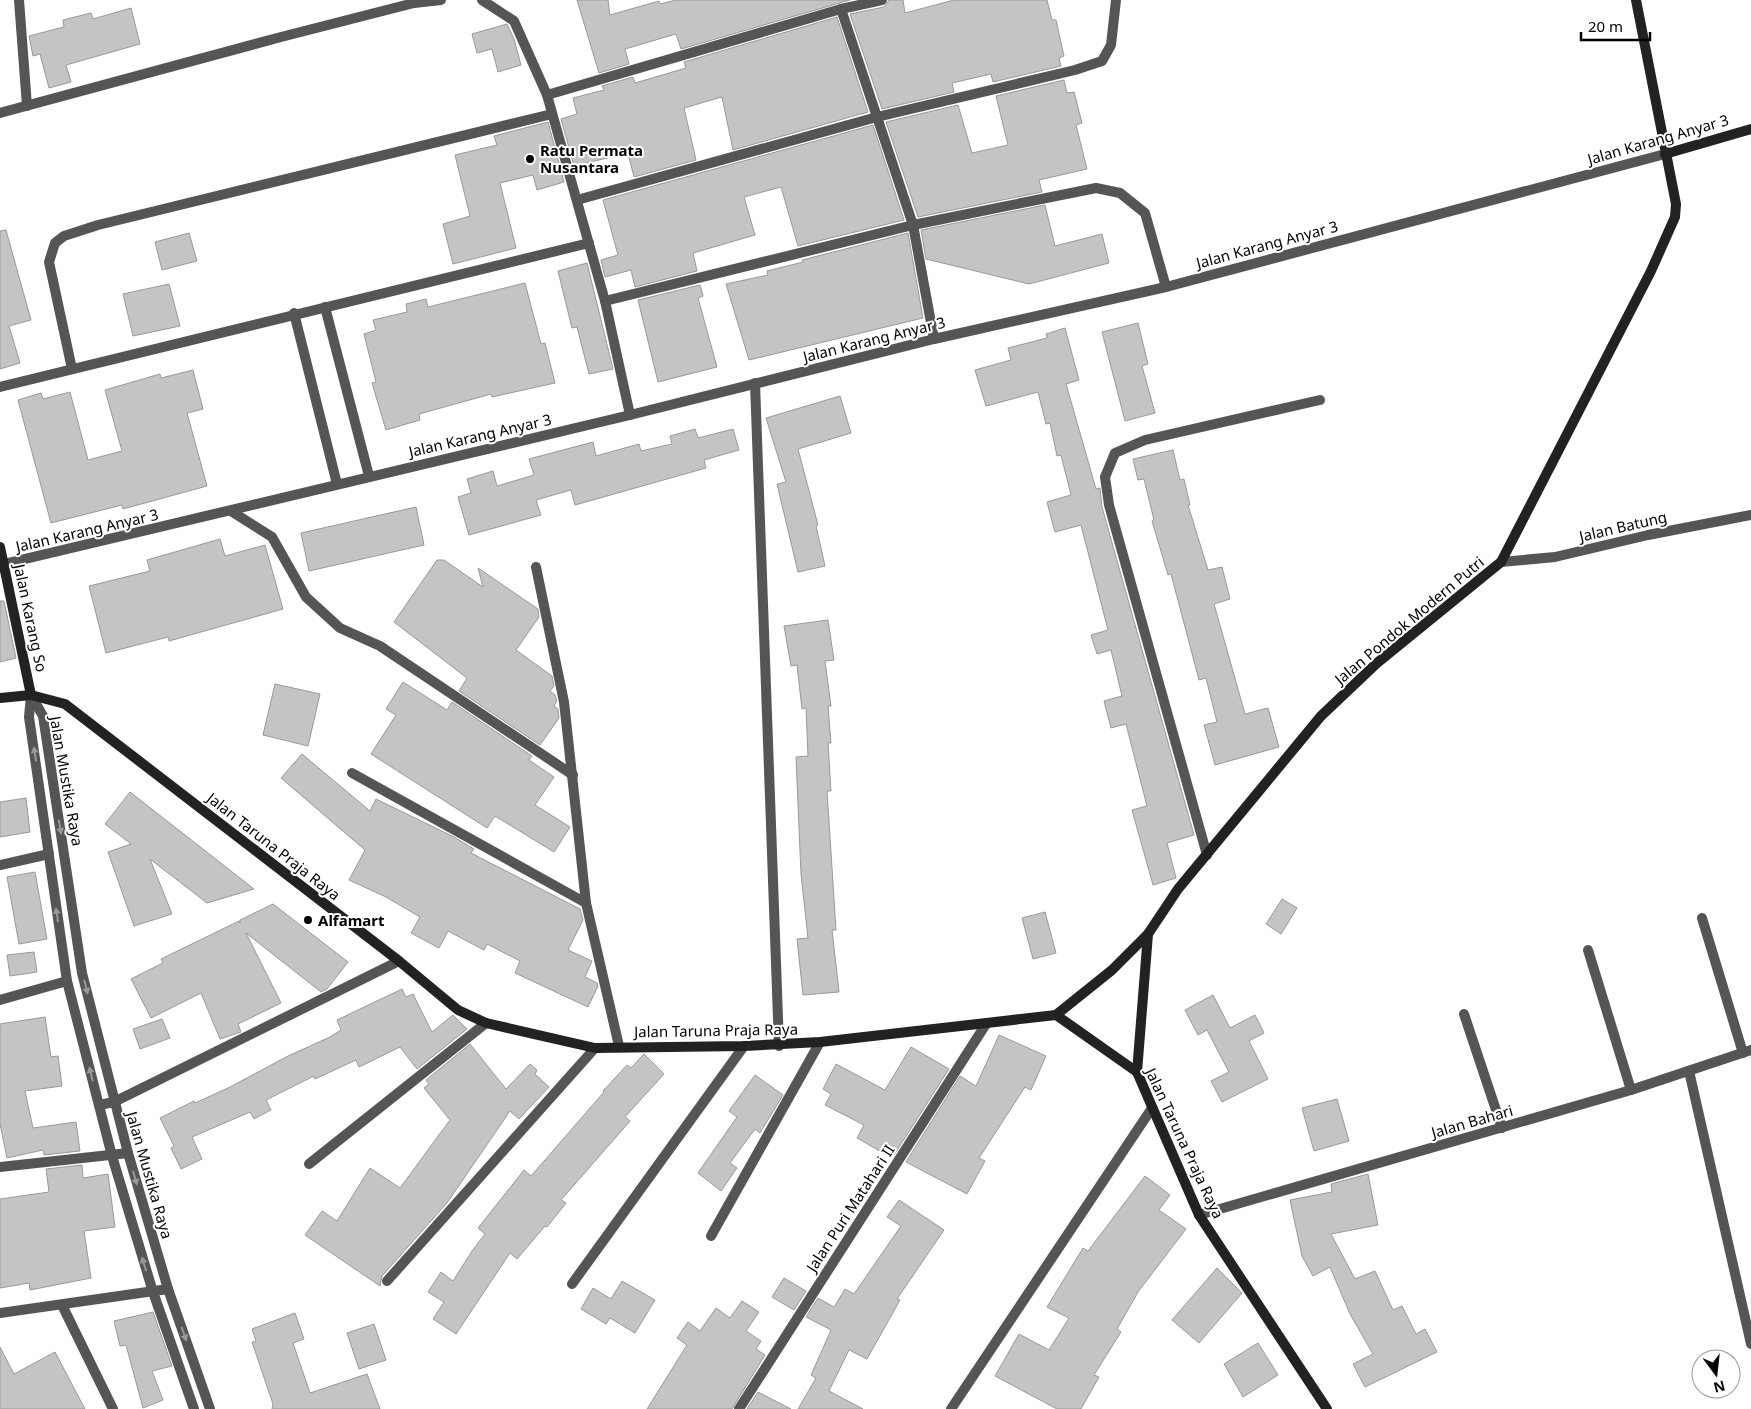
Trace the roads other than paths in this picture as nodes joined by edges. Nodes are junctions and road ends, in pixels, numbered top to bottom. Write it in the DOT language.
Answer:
graph roads {
  1 [pos="18,0"];
  2 [pos="440,0"];
  3 [pos="482,0"];
  4 [pos="882,0"];
  5 [pos="1116,0"];
  6 [pos="1636,0"];
  7 [pos="841,9"];
  8 [pos="547,95"];
  9 [pos="27,106"];
  10 [pos="0,113"];
  11 [pos="552,114"];
  12 [pos="876,117"];
  13 [pos="1751,129"];
  14 [pos="1665,154"];
  15 [pos="577,200"];
  16 [pos="913,225"];
  17 [pos="589,243"];
  18 [pos="1166,287"];
  19 [pos="605,301"];
  20 [pos="325,307"];
  21 [pos="294,313"];
  22 [pos="934,339"];
  23 [pos="72,369"];
  24 [pos="756,383"];
  25 [pos="0,387"];
  26 [pos="1320,400"];
  27 [pos="630,415"];
  28 [pos="369,476"];
  29 [pos="337,484"];
  30 [pos="231,511"];
  31 [pos="1751,515"];
  32 [pos="0,547"];
  33 [pos="1501,562"];
  34 [pos="2,565"];
  35 [pos="536,567"];
  36 [pos="31,695"];
  37 [pos="0,698"];
  38 [pos="352,773"];
  39 [pos="573,775"];
  40 [pos="49,854"];
  41 [pos="1207,855"];
  42 [pos="0,865"];
  43 [pos="586,903"];
  44 [pos="1702,918"];
  45 [pos="1148,934"];
  46 [pos="1588,950"];
  47 [pos="399,961"];
  48 [pos="67,981"];
  49 [pos="0,1000"];
  50 [pos="1464,1014"];
  51 [pos="1056,1015"];
  52 [pos="486,1023"];
  53 [pos="986,1024"];
  54 [pos="820,1042"];
  55 [pos="619,1046"];
  56 [pos="744,1046"];
  57 [pos="779,1046"];
  58 [pos="595,1048"];
  59 [pos="1747,1051"];
  60 [pos="1689,1071"];
  61 [pos="1137,1072"];
  62 [pos="1631,1090"];
  63 [pos="114,1102"];
  64 [pos="99,1105"];
  65 [pos="1152,1108"];
  66 [pos="1502,1128"];
  67 [pos="128,1153"];
  68 [pos="112,1156"];
  69 [pos="310,1164"];
  70 [pos="0,1167"];
  71 [pos="1199,1215"];
  72 [pos="711,1236"];
  73 [pos="387,1281"];
  74 [pos="572,1284"];
  75 [pos="168,1289"];
  76 [pos="152,1292"];
  77 [pos="62,1305"];
  78 [pos="0,1313"];
  79 [pos="1751,1344"];
  80 [pos="114,1409"];
  81 [pos="194,1409"];
  82 [pos="210,1409"];
  83 [pos="739,1409"];
  84 [pos="951,1409"];
  85 [pos="1327,1409"];
  1 -- 9 [label="street"];
  2 -- 9 [label="street"];
  3 -- 8 [label="street"];
  4 -- 7 [label="street"];
  5 -- 12 [label="street"];
  6 -- 14 [label="street, Jalan Pondok Modern Putri"];
  7 -- 8 [label="street"];
  7 -- 12 [label="street"];
  8 -- 11 [label="street"];
  9 -- 10 [label="street"];
  11 -- 15 [label="street"];
  11 -- 23 [label="street"];
  12 -- 15 [label="street"];
  12 -- 16 [label="street"];
  13 -- 14 [label="street, Jalan Karang Anyar 3"];
  14 -- 18 [label="street, Jalan Karang Anyar 3"];
  14 -- 33 [label="street, Jalan Pondok Modern Putri"];
  15 -- 17 [label="street"];
  16 -- 18 [label="street"];
  16 -- 19 [label="street"];
  16 -- 22 [label="street"];
  17 -- 19 [label="street"];
  17 -- 20 [label="street"];
  18 -- 22 [label="street, Jalan Karang Anyar 3"];
  19 -- 27 [label="street"];
  20 -- 21 [label="street"];
  20 -- 28 [label="street"];
  21 -- 23 [label="street"];
  21 -- 29 [label="street"];
  22 -- 24 [label="street, Jalan Karang Anyar 3"];
  23 -- 25 [label="street"];
  24 -- 27 [label="street, Jalan Karang Anyar 3"];
  24 -- 57 [label="street"];
  26 -- 41 [label="street"];
  27 -- 28 [label="street, Jalan Karang Anyar 3"];
  28 -- 29 [label="street, Jalan Karang Anyar 3"];
  29 -- 30 [label="street, Jalan Karang Anyar 3"];
  30 -- 34 [label="street, Jalan Karang Anyar 3"];
  30 -- 39 [label="street"];
  31 -- 33 [label="street, Jalan Batung"];
  32 -- 34 [label="street, Jalan Karang So"];
  33 -- 41 [label="street, Jalan Pondok Modern Putri"];
  34 -- 36 [label="street, Jalan Karang So"];
  35 -- 39 [label="street"];
  36 -- 37 [label="street, Jalan Taruna Praja Raya"];
  40 -- 36 [label="street, Jalan Mustika Raya, one-way"];
  36 -- 47 [label="street, Jalan Taruna Praja Raya"];
  36 -- 63 [label="street, Jalan Mustika Raya, one-way"];
  38 -- 43 [label="street"];
  39 -- 43 [label="street"];
  40 -- 42 [label="street"];
  48 -- 40 [label="street, Jalan Mustika Raya, one-way"];
  41 -- 45 [label="street, Jalan Pondok Modern Putri"];
  43 -- 55 [label="street"];
  44 -- 59 [label="street"];
  45 -- 51 [label="street, Jalan Pondok Modern Putri"];
  45 -- 61 [label="street"];
  46 -- 62 [label="street"];
  47 -- 52 [label="street, Jalan Taruna Praja Raya"];
  47 -- 63 [label="street"];
  48 -- 49 [label="street"];
  64 -- 48 [label="street, Jalan Mustika Raya, one-way"];
  50 -- 66 [label="street"];
  51 -- 53 [label="street, Jalan Taruna Praja Raya"];
  51 -- 61 [label="street, Jalan Taruna Praja Raya"];
  52 -- 58 [label="street, Jalan Taruna Praja Raya"];
  52 -- 69 [label="street"];
  53 -- 54 [label="street, Jalan Taruna Praja Raya"];
  53 -- 83 [label="street, Jalan Puri Matahari II"];
  54 -- 57 [label="street, Jalan Taruna Praja Raya"];
  54 -- 72 [label="street"];
  55 -- 56 [label="street, Jalan Taruna Praja Raya"];
  55 -- 58 [label="street, Jalan Taruna Praja Raya"];
  56 -- 57 [label="street, Jalan Taruna Praja Raya"];
  56 -- 74 [label="street"];
  58 -- 73 [label="street"];
  59 -- 60 [label="street, Jalan Bahari"];
  60 -- 62 [label="street, Jalan Bahari"];
  60 -- 79 [label="street"];
  61 -- 65 [label="street, Jalan Taruna Praja Raya"];
  62 -- 66 [label="street, Jalan Bahari"];
  63 -- 64 [label="street"];
  63 -- 67 [label="street, Jalan Mustika Raya"];
  64 -- 68 [label="street, Jalan Mustika Raya"];
  65 -- 71 [label="street, Jalan Taruna Praja Raya"];
  65 -- 84 [label="street"];
  66 -- 71 [label="street, Jalan Bahari"];
  67 -- 68 [label="street"];
  67 -- 75 [label="street, Jalan Mustika Raya, one-way"];
  68 -- 70 [label="street"];
  76 -- 68 [label="street, Jalan Mustika Raya, one-way"];
  71 -- 85 [label="street, Jalan Taruna Praja Raya"];
  75 -- 76 [label="street"];
  75 -- 82 [label="street, Jalan Mustika Raya, one-way"];
  76 -- 77 [label="street"];
  76 -- 81 [label="street, Jalan Mustika Raya"];
  77 -- 78 [label="street"];
  77 -- 80 [label="street"];
}
